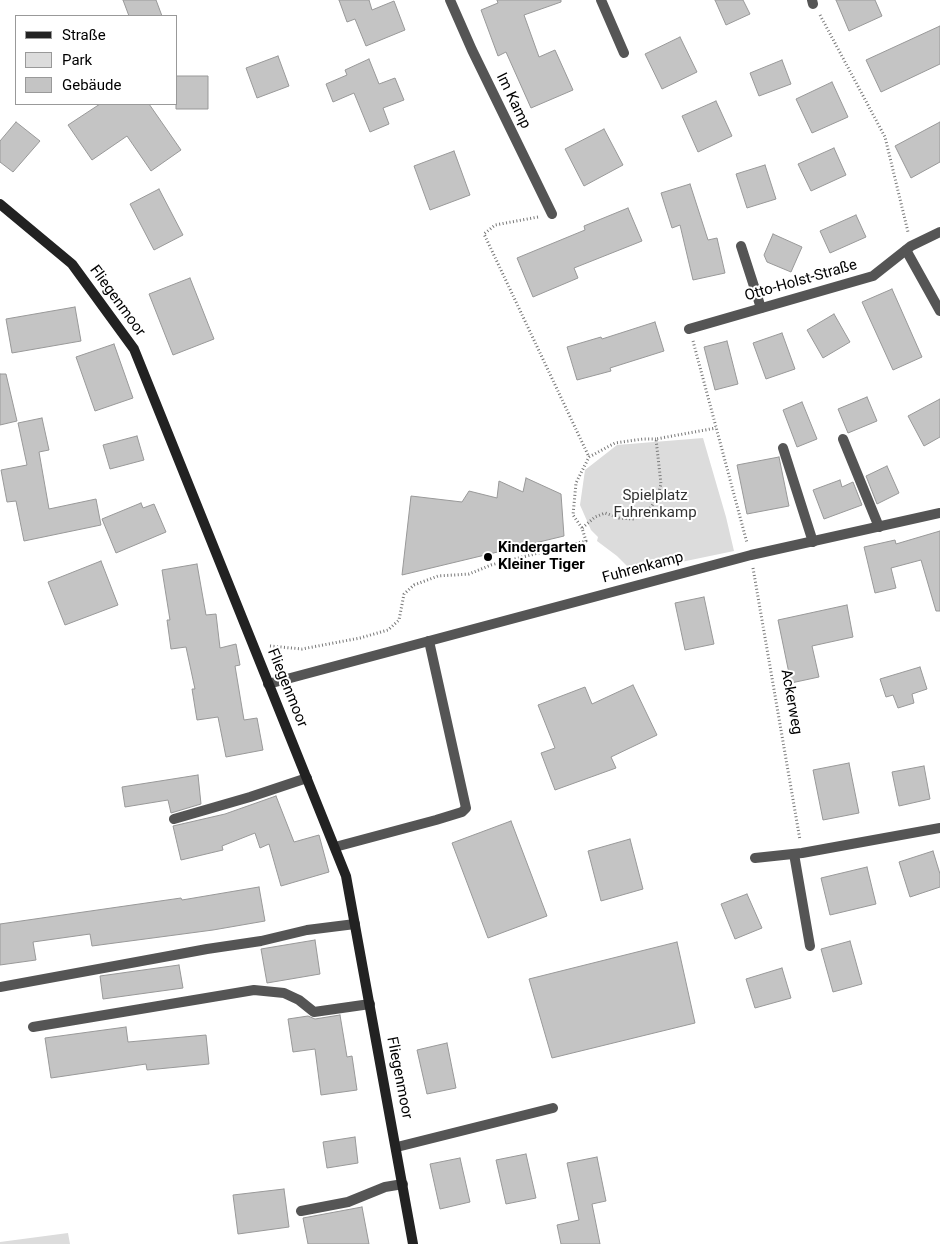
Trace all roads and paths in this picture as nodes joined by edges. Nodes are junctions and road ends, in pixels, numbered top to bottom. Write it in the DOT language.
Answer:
graph roads {
  1 [pos="450,0"];
  2 [pos="601,0"];
  3 [pos="812,2"];
  4 [pos="624,53"];
  5 [pos="0,204"];
  6 [pos="552,214"];
  7 [pos="940,232"];
  8 [pos="741,246"];
  9 [pos="909,248"];
  10 [pos="761,308"];
  11 [pos="940,311"];
  12 [pos="689,329"];
  13 [pos="716,428"];
  14 [pos="656,439"];
  15 [pos="842,439"];
  16 [pos="783,448"];
  17 [pos="588,457"];
  18 [pos="940,513"];
  19 [pos="879,527"];
  20 [pos="582,528"];
  21 [pos="813,542"];
  22 [pos="751,555"];
  23 [pos="428,641"];
  24 [pos="253,646"];
  25 [pos="268,684"];
  26 [pos="307,778"];
  27 [pos="174,819"];
  28 [pos="940,828"];
  29 [pos="335,847"];
  30 [pos="798,854"];
  31 [pos="755,858"];
  32 [pos="355,924"];
  33 [pos="810,946"];
  34 [pos="0,987"];
  35 [pos="370,1004"];
  36 [pos="33,1027"];
  37 [pos="553,1108"];
  38 [pos="396,1148"];
  39 [pos="403,1184"];
  40 [pos="301,1211"];
  41 [pos="413,1244"];
  1 -- 6 [label="street, Im Kamp"];
  2 -- 4 [label="street"];
  3 -- 9 [label="path"];
  5 -- 24 [label="street, Fliegenmoor"];
  6 -- 17 [label="path"];
  7 -- 9 [label="street, Otto-Holst-Straße"];
  8 -- 10 [label="street"];
  9 -- 10 [label="street, Otto-Holst-Straße"];
  9 -- 11 [label="street"];
  10 -- 12 [label="street, Otto-Holst-Straße"];
  12 -- 13 [label="path, Ackerweg"];
  13 -- 14 [label="path"];
  13 -- 22 [label="path, Ackerweg"];
  14 -- 17 [label="path"];
  14 -- 20 [label="path"];
  15 -- 19 [label="street"];
  16 -- 21 [label="street"];
  17 -- 20 [label="path"];
  18 -- 19 [label="street, Fuhrenkamp"];
  19 -- 21 [label="street, Fuhrenkamp"];
  20 -- 24 [label="path"];
  21 -- 22 [label="street, Fuhrenkamp"];
  22 -- 23 [label="street, Fuhrenkamp"];
  22 -- 30 [label="path, Ackerweg"];
  23 -- 25 [label="street, Fuhrenkamp"];
  23 -- 29 [label="street"];
  24 -- 25 [label="street, Fliegenmoor"];
  25 -- 26 [label="street, Fliegenmoor"];
  26 -- 27 [label="street"];
  26 -- 29 [label="street, Fliegenmoor"];
  28 -- 30 [label="street"];
  29 -- 32 [label="street, Fliegenmoor"];
  30 -- 31 [label="street"];
  30 -- 33 [label="street"];
  32 -- 34 [label="street"];
  32 -- 35 [label="street, Fliegenmoor"];
  35 -- 36 [label="street"];
  35 -- 38 [label="street, Fliegenmoor"];
  37 -- 38 [label="street"];
  38 -- 39 [label="street, Fliegenmoor"];
  39 -- 40 [label="street"];
  39 -- 41 [label="street, Fliegenmoor"];
}
